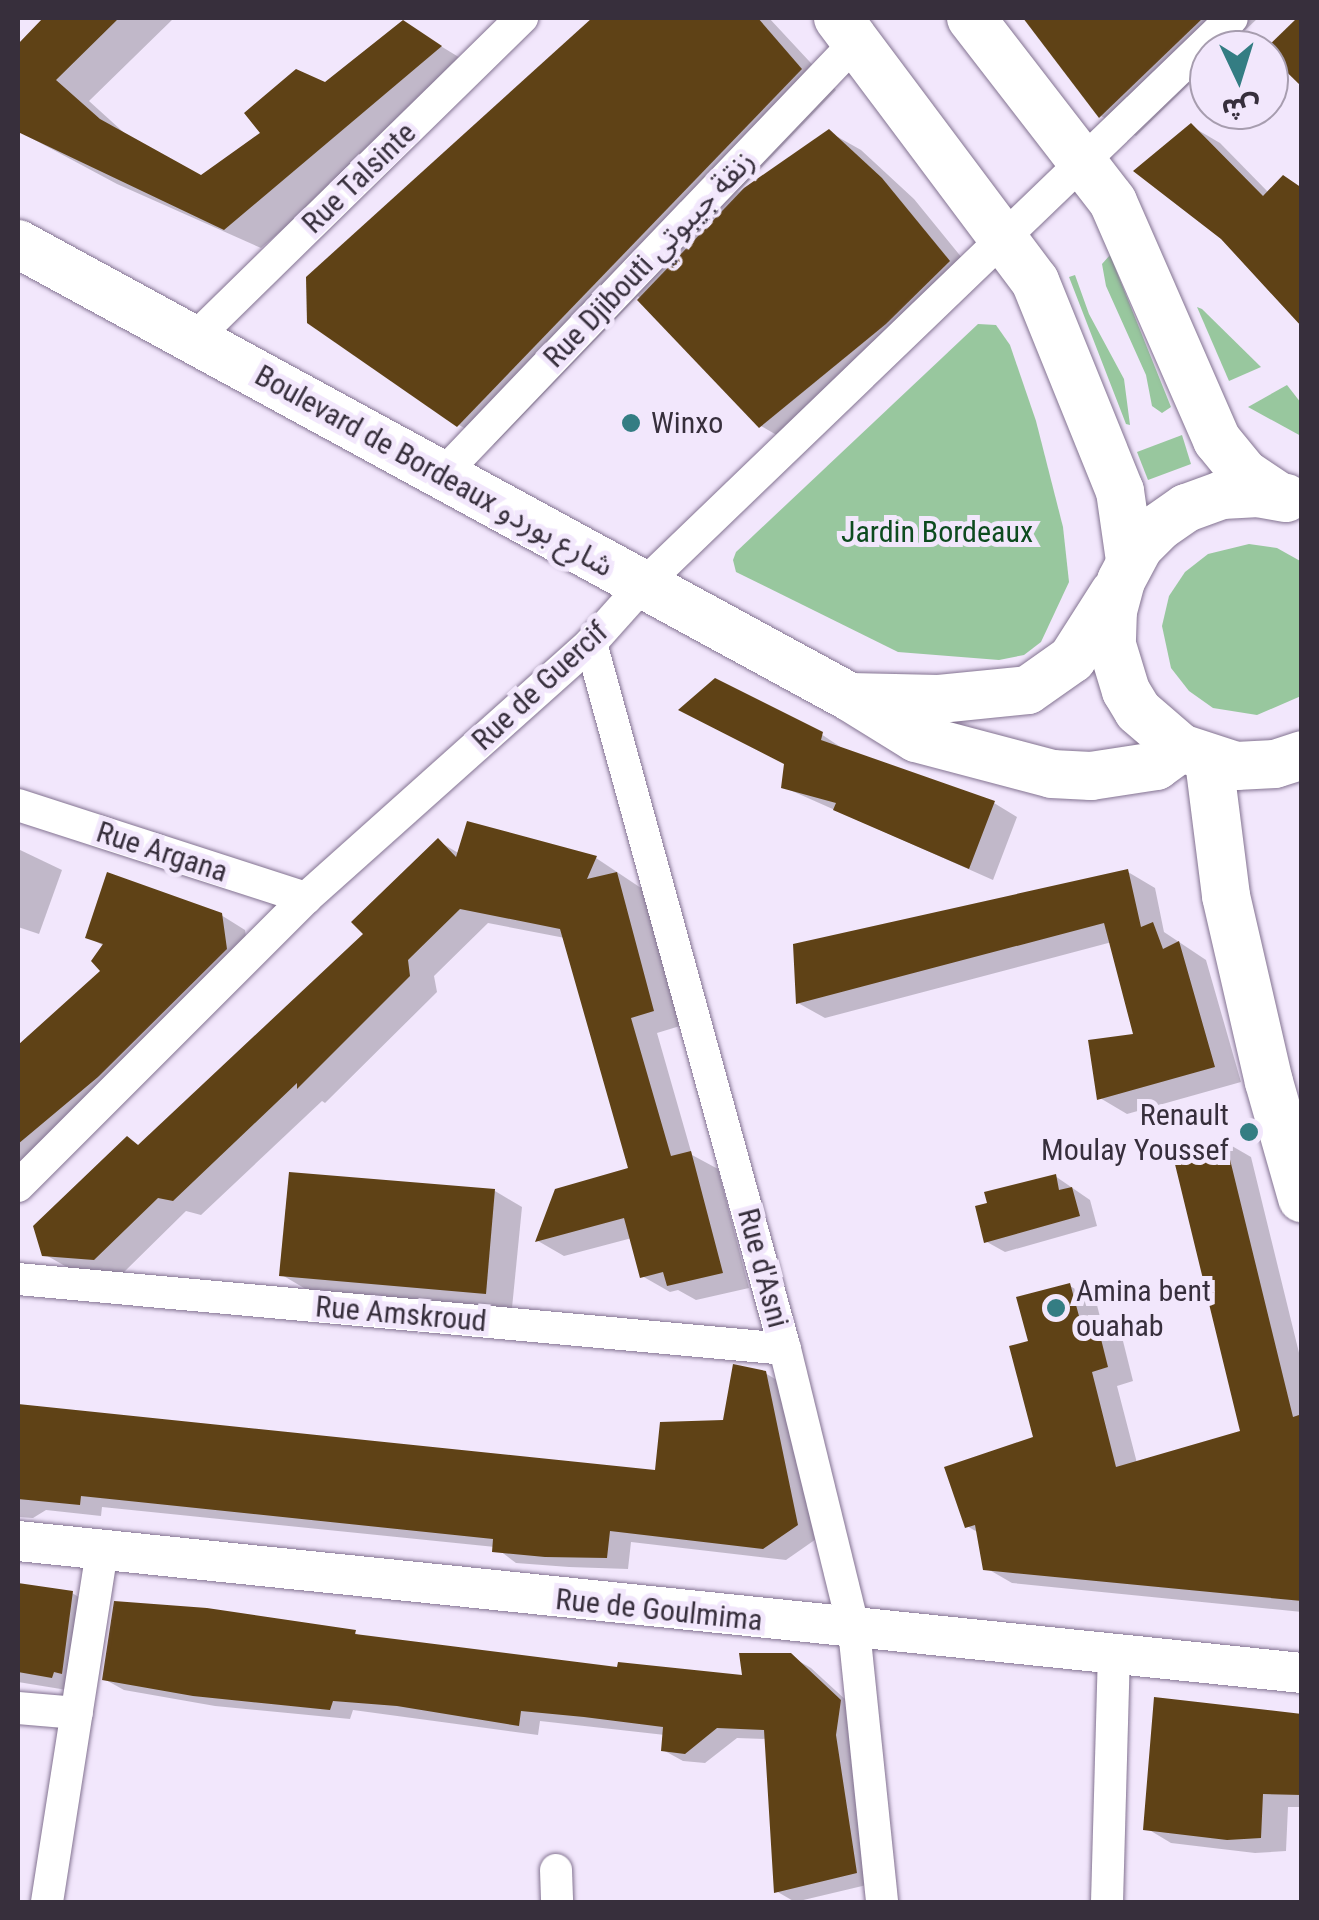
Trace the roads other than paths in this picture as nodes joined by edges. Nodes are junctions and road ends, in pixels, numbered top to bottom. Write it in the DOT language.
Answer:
graph roads {
  1 [pos="522,18"];
  2 [pos="971,18"];
  3 [pos="1232,18"];
  4 [pos="847,30"];
  5 [pos="1083,159"];
  6 [pos="1003,237"];
  7 [pos="18,244"];
  8 [pos="195,338"];
  9 [pos="440,476"];
  10 [pos="1290,500"];
  11 [pos="1126,571"];
  12 [pos="641,587"];
  13 [pos="591,643"];
  14 [pos="850,697"];
  15 [pos="1195,754"];
  16 [pos="1302,756"];
  17 [pos="18,805"];
  18 [pos="306,898"];
  19 [pos="18,1186"];
  20 [pos="1302,1198"];
  21 [pos="18,1279"];
  22 [pos="785,1348"];
  23 [pos="18,1540"];
  24 [pos="102,1549"];
  25 [pos="854,1630"];
  26 [pos="1114,1657"];
  27 [pos="1302,1673"];
  28 [pos="18,1708"];
  29 [pos="77,1712"];
  30 [pos="47,1902"];
  31 [pos="880,1902"];
  32 [pos="1107,1902"];
  1 -- 8 [label="street, Rue Talsinte"];
  2 -- 5 [label="main road"];
  3 -- 5 [label="street, Rue de Guercif"];
  4 -- 6 [label="main road"];
  4 -- 9 [label="street, Rue Djibouti زنقة جيبوتي"];
  5 -- 6 [label="street, Rue de Guercif"];
  5 -- 10 [label="main road"];
  6 -- 11 [label="main road"];
  6 -- 12 [label="street, Rue de Guercif"];
  7 -- 8 [label="main road, Boulevard de Bordeaux شارع بوردو"];
  8 -- 9 [label="main road, Boulevard de Bordeaux شارع بوردو"];
  9 -- 12 [label="main road, Boulevard de Bordeaux شارع بوردو"];
  10 -- 11 [label="main road, Boulevard de Bordeaux شارع بوردو"];
  11 -- 14 [label="main road, Boulevard de Bordeaux شارع بوردو"];
  11 -- 15 [label="main road"];
  12 -- 13 [label="street, Rue de Guercif"];
  12 -- 14 [label="main road, Boulevard de Bordeaux شارع بوردو"];
  13 -- 18 [label="street, Rue de Guercif"];
  13 -- 22 [label="street, Rue d'Asni"];
  14 -- 15 [label="main road, Boulevard de Bordeaux شارع بوردو"];
  15 -- 16 [label="main road"];
  15 -- 20 [label="main road"];
  17 -- 18 [label="street, Rue Argana"];
  18 -- 19 [label="street, Rue de Guercif"];
  21 -- 22 [label="street, Rue Amskroud"];
  22 -- 25 [label="street, Rue d'Asni"];
  23 -- 24 [label="street, Rue de Goulmima"];
  24 -- 25 [label="street, Rue de Goulmima"];
  24 -- 29 [label="street"];
  25 -- 26 [label="street, Rue de Goulmima"];
  25 -- 31 [label="street, Rue d'Asni"];
  26 -- 27 [label="street, Rue de Goulmima"];
  26 -- 32 [label="street"];
  28 -- 29 [label="street"];
  29 -- 30 [label="street"];
}
